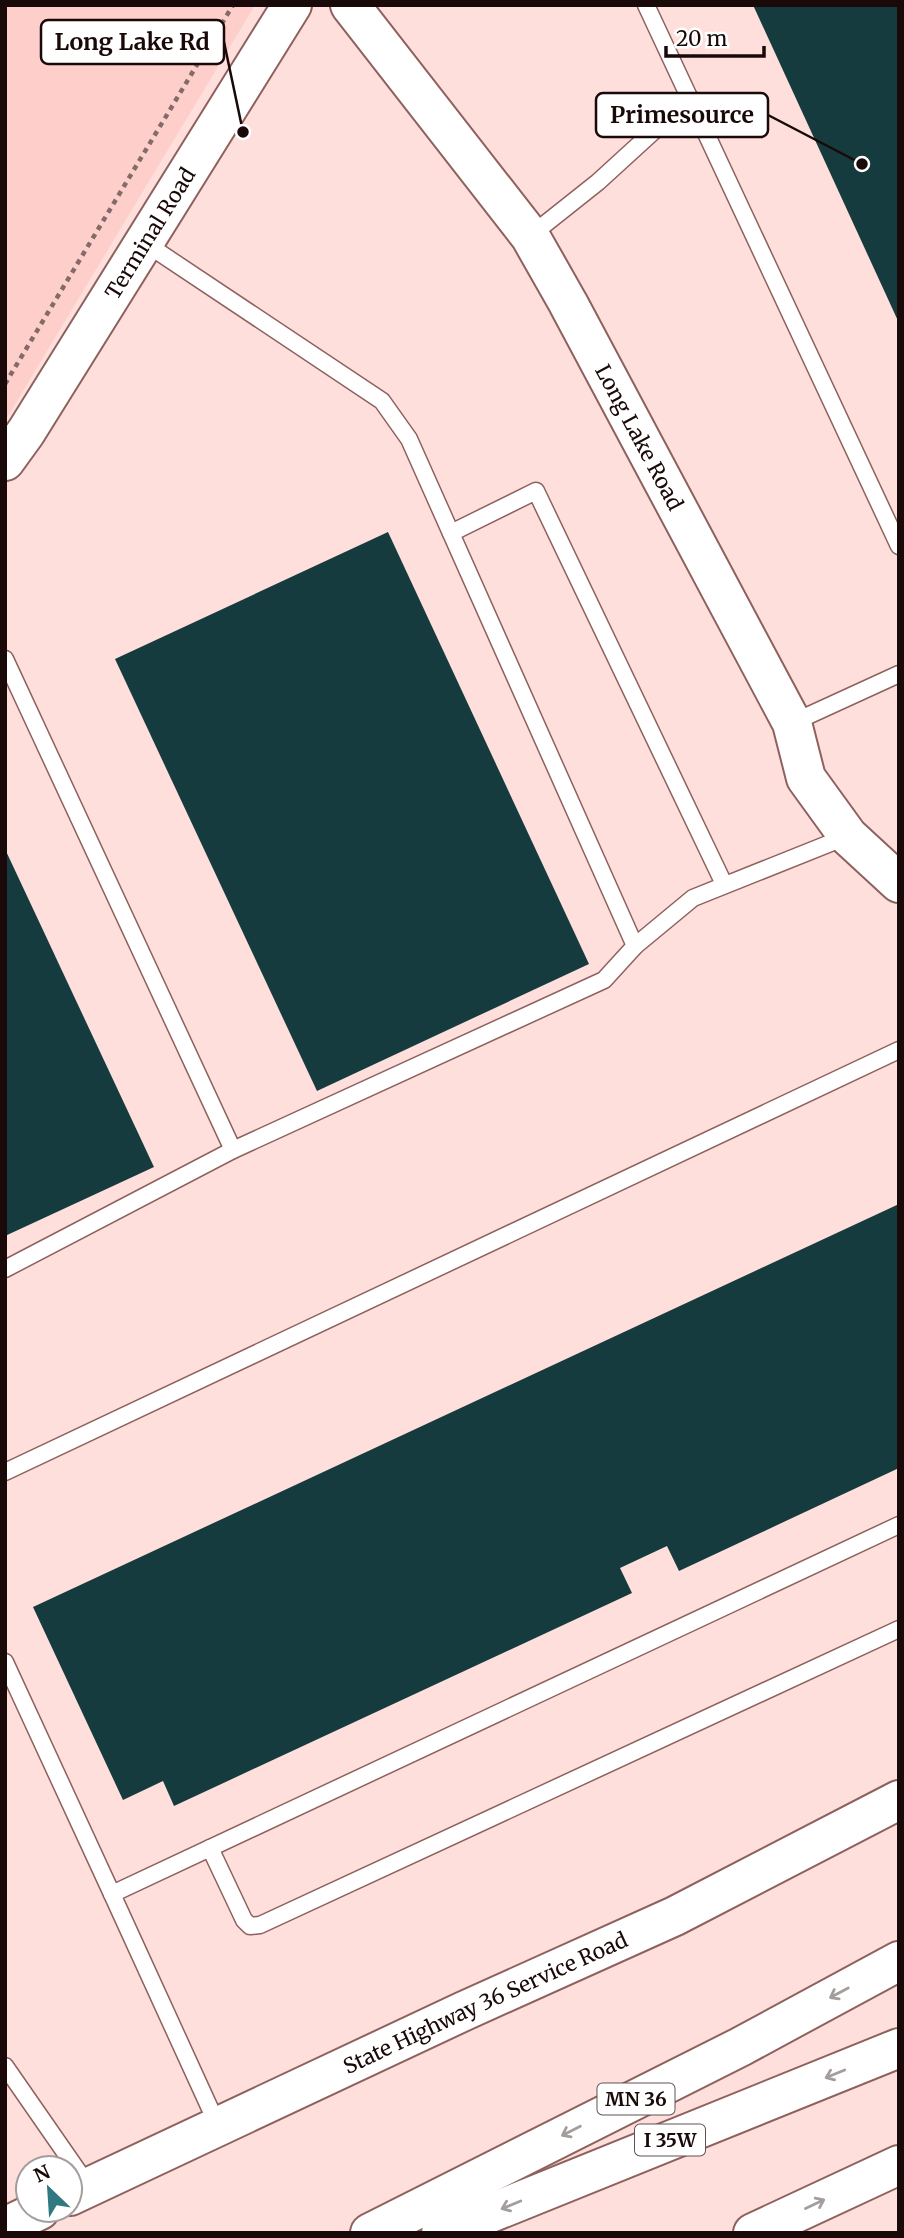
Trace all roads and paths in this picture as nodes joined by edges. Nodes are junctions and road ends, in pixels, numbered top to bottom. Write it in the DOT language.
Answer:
graph roads {
  1 [pos="233,5"];
  2 [pos="292,5"];
  3 [pos="350,5"];
  4 [pos="646,5"];
  5 [pos="690,99"];
  6 [pos="530,236"];
  7 [pos="145,243"];
  8 [pos="5,384"];
  9 [pos="5,461"];
  10 [pos="451,533"];
  11 [pos="899,546"];
  12 [pos="5,659"];
  13 [pos="899,674"];
  14 [pos="792,723"];
  15 [pos="848,835"];
  16 [pos="899,883"];
  17 [pos="724,884"];
  18 [pos="635,946"];
  19 [pos="899,1050"];
  20 [pos="233,1150"];
  21 [pos="5,1269"];
  22 [pos="5,1472"];
  23 [pos="899,1525"];
  24 [pos="899,1629"];
  25 [pos="5,1662"];
  26 [pos="899,1800"];
  27 [pos="210,1848"];
  28 [pos="112,1894"];
  29 [pos="899,1961"];
  30 [pos="899,2048"];
  31 [pos="5,2066"];
  32 [pos="218,2126"];
  33 [pos="57,2154"];
  34 [pos="899,2165"];
  35 [pos="84,2190"];
  36 [pos="370,2233"];
  37 [pos="441,2233"];
  38 [pos="752,2233"];
  1 -- 8 [label="path"];
  2 -- 7 [label="main road, Terminal Road"];
  3 -- 6 [label="main road, Long Lake Road"];
  4 -- 5 [label="lane"];
  5 -- 6 [label="lane"];
  5 -- 11 [label="lane"];
  6 -- 14 [label="main road, Long Lake Road"];
  7 -- 9 [label="main road, Terminal Road"];
  7 -- 10 [label="lane"];
  10 -- 17 [label="lane"];
  10 -- 18 [label="lane"];
  12 -- 20 [label="lane"];
  13 -- 14 [label="lane"];
  14 -- 15 [label="main road, Long Lake Road"];
  15 -- 16 [label="main road, Long Lake Road"];
  15 -- 17 [label="lane"];
  17 -- 18 [label="lane"];
  18 -- 20 [label="lane"];
  19 -- 22 [label="lane"];
  20 -- 21 [label="lane"];
  23 -- 27 [label="lane"];
  24 -- 27 [label="lane"];
  25 -- 28 [label="lane"];
  26 -- 32 [label="main road, State Highway 36 Service Road"];
  27 -- 28 [label="lane"];
  28 -- 32 [label="lane"];
  29 -- 36 [label="main road, MN 36, one-way"];
  30 -- 37 [label="main road, I 35W, one-way"];
  31 -- 33 [label="lane"];
  32 -- 35 [label="main road, State Highway 36 Service Road"];
  38 -- 34 [label="main road, one-way"];
}
